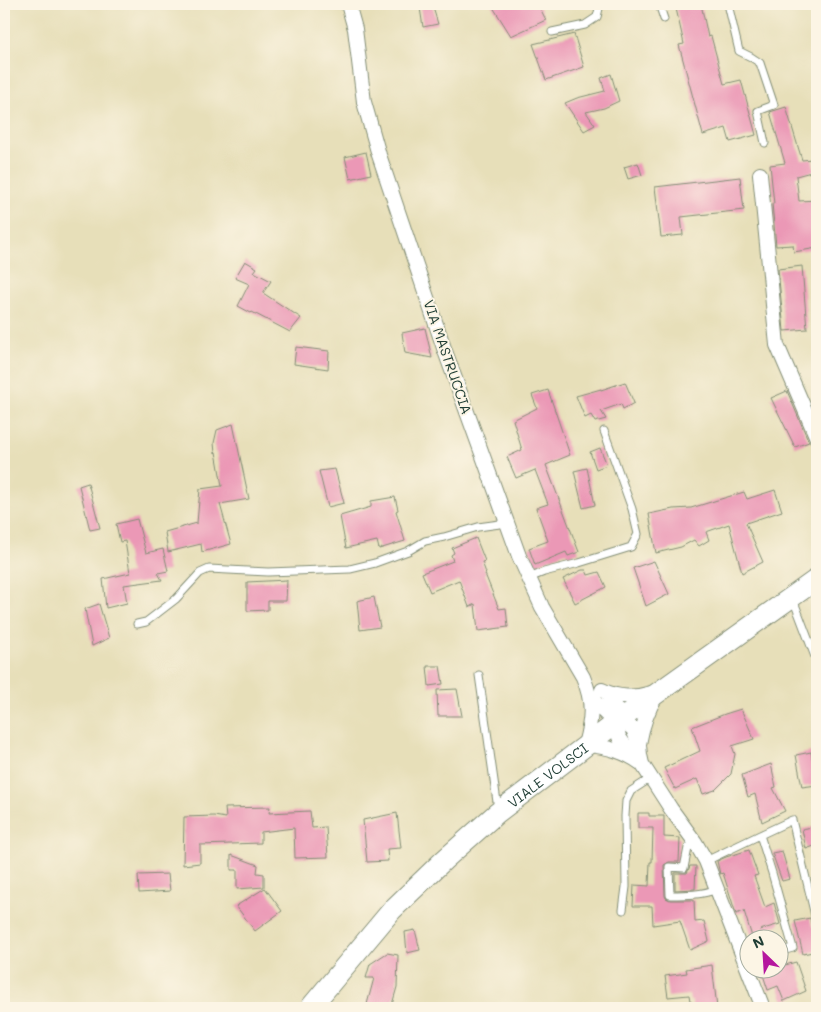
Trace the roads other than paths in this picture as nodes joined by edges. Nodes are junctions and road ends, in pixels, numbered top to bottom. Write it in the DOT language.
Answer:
graph roads {
  1 [pos="348,4"];
  2 [pos="600,4"];
  3 [pos="659,4"];
  4 [pos="728,4"];
  5 [pos="664,19"];
  6 [pos="552,32"];
  7 [pos="765,143"];
  8 [pos="760,174"];
  9 [pos="604,431"];
  10 [pos="817,438"];
  11 [pos="507,523"];
  12 [pos="529,578"];
  13 [pos="817,579"];
  14 [pos="792,596"];
  15 [pos="137,624"];
  16 [pos="817,662"];
  17 [pos="479,675"];
  18 [pos="583,677"];
  19 [pos="659,691"];
  20 [pos="606,692"];
  21 [pos="590,695"];
  22 [pos="619,720"];
  23 [pos="586,745"];
  24 [pos="638,755"];
  25 [pos="651,778"];
  26 [pos="499,811"];
  27 [pos="760,835"];
  28 [pos="695,842"];
  29 [pos="706,861"];
  30 [pos="717,889"];
  31 [pos="623,910"];
  32 [pos="817,924"];
  33 [pos="788,950"];
  34 [pos="310,1008"];
  35 [pos="763,1008"];
  1 -- 11 [label="street, VIA MASTRUCCIA"];
  2 -- 6 [label="lane"];
  3 -- 5 [label="lane"];
  4 -- 7 [label="lane"];
  8 -- 10 [label="street"];
  9 -- 12 [label="lane"];
  11 -- 12 [label="street, VIA MASTRUCCIA"];
  11 -- 15 [label="lane"];
  12 -- 18 [label="street, VIA MASTRUCCIA"];
  13 -- 14 [label="main road, VIALE VOLSCI"];
  14 -- 16 [label="lane"];
  14 -- 19 [label="main road, VIALE VOLSCI"];
  17 -- 26 [label="lane"];
  18 -- 20 [label="street"];
  18 -- 21 [label="street, VIA MASTRUCCIA"];
  19 -- 20 [label="street"];
  19 -- 22 [label="main road, VIALE VOLSCI"];
  19 -- 24 [label="street"];
  20 -- 22 [label="street"];
  21 -- 22 [label="street"];
  21 -- 23 [label="street"];
  22 -- 23 [label="main road, VIALE VOLSCI"];
  22 -- 24 [label="street"];
  23 -- 24 [label="street"];
  23 -- 26 [label="main road, VIALE VOLSCI"];
  24 -- 25 [label="street"];
  25 -- 28 [label="street"];
  25 -- 31 [label="lane"];
  26 -- 34 [label="main road, VIALE VOLSCI"];
  27 -- 29 [label="lane"];
  27 -- 32 [label="lane"];
  27 -- 33 [label="lane"];
  28 -- 29 [label="street"];
  28 -- 30 [label="lane"];
  29 -- 30 [label="street"];
  30 -- 35 [label="street"];
}
